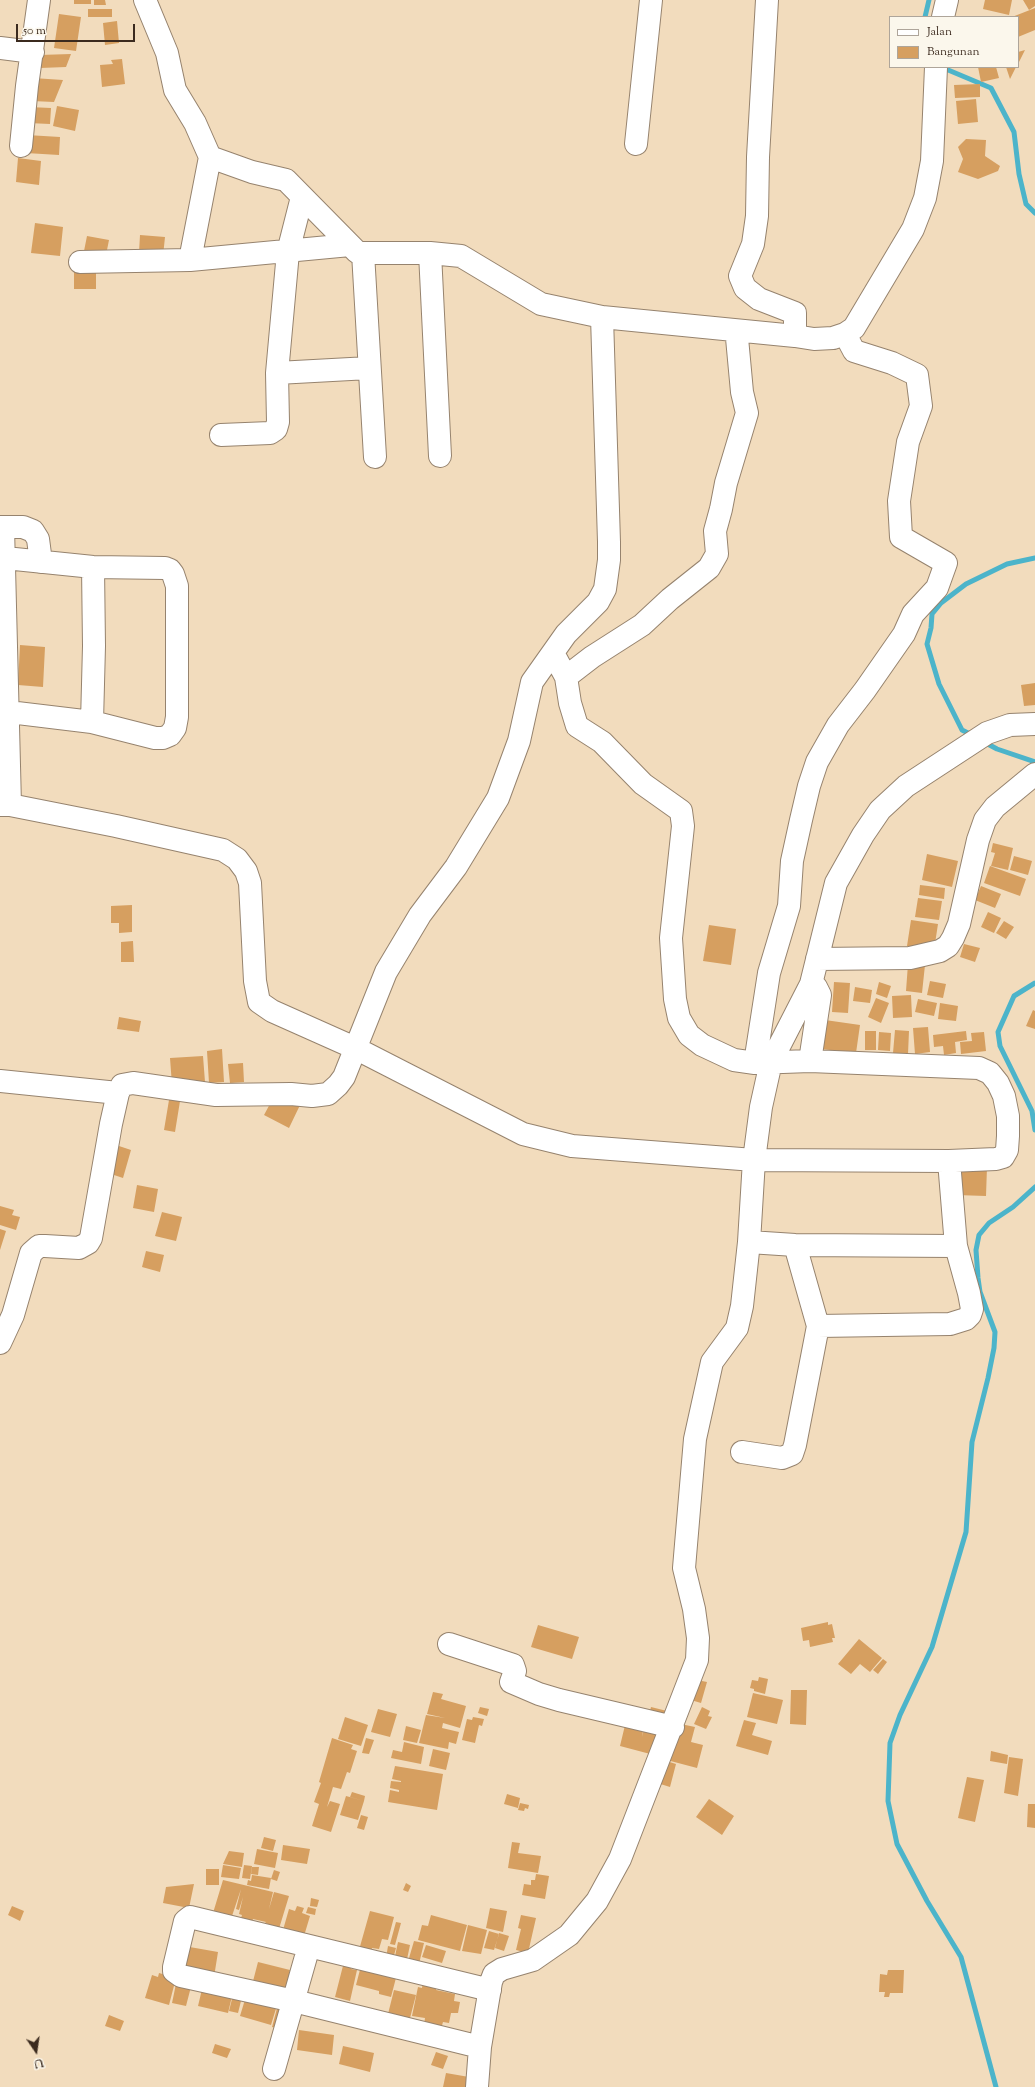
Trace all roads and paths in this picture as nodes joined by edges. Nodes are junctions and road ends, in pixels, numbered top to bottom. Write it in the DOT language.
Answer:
graph roads {
  1 [pos="39,0"];
  2 [pos="146,0"];
  3 [pos="651,0"];
  4 [pos="767,0"];
  5 [pos="947,0"];
  6 [pos="943,16"];
  7 [pos="0,48"];
  8 [pos="33,52"];
  9 [pos="936,68"];
  10 [pos="636,144"];
  11 [pos="21,146"];
  12 [pos="210,157"];
  13 [pos="302,197"];
  14 [pos="356,249"];
  15 [pos="288,252"];
  16 [pos="430,253"];
  17 [pos="190,260"];
  18 [pos="80,262"];
  19 [pos="602,317"];
  20 [pos="739,330"];
  21 [pos="845,334"];
  22 [pos="795,336"];
  23 [pos="370,368"];
  24 [pos="277,373"];
  25 [pos="221,435"];
  26 [pos="440,456"];
  27 [pos="375,457"];
  28 [pos="2,527"];
  29 [pos="5,558"];
  30 [pos="41,562"];
  31 [pos="92,567"];
  32 [pos="553,653"];
  33 [pos="566,677"];
  34 [pos="4,712"];
  35 [pos="92,722"];
  36 [pos="1035,724"];
  37 [pos="1035,774"];
  38 [pos="5,805"];
  39 [pos="817,959"];
  40 [pos="811,984"];
  41 [pos="355,1048"];
  42 [pos="810,1061"];
  43 [pos="763,1063"];
  44 [pos="0,1082"];
  45 [pos="118,1093"];
  46 [pos="754,1160"];
  47 [pos="950,1162"];
  48 [pos="749,1242"];
  49 [pos="795,1245"];
  50 [pos="956,1246"];
  51 [pos="818,1326"];
  52 [pos="0,1343"];
  53 [pos="742,1452"];
  54 [pos="449,1644"];
  55 [pos="673,1727"];
  56 [pos="309,1946"];
  57 [pos="490,1990"];
  58 [pos="294,2000"];
  59 [pos="480,2047"];
  60 [pos="274,2069"];
  61 [pos="477,2087"];
  1 -- 8 [label="street"];
  2 -- 12 [label="street"];
  3 -- 10 [label="street"];
  4 -- 22 [label="street"];
  5 -- 6 [label="street"];
  7 -- 8 [label="street"];
  8 -- 11 [label="street"];
  9 -- 21 [label="street"];
  12 -- 13 [label="street"];
  12 -- 17 [label="street"];
  13 -- 14 [label="street"];
  13 -- 15 [label="street"];
  14 -- 15 [label="street"];
  14 -- 16 [label="street"];
  14 -- 23 [label="street"];
  15 -- 17 [label="street"];
  15 -- 24 [label="street"];
  16 -- 19 [label="street"];
  16 -- 26 [label="street"];
  17 -- 18 [label="street"];
  19 -- 20 [label="street"];
  19 -- 32 [label="street"];
  20 -- 22 [label="street"];
  20 -- 33 [label="street"];
  21 -- 22 [label="street"];
  21 -- 43 [label="street"];
  23 -- 24 [label="street"];
  23 -- 27 [label="street"];
  24 -- 25 [label="street"];
  28 -- 29 [label="street"];
  28 -- 30 [label="street"];
  29 -- 30 [label="street"];
  29 -- 34 [label="street"];
  30 -- 31 [label="street"];
  31 -- 35 [label="street"];
  31 -- 35 [label="street"];
  32 -- 33 [label="street"];
  32 -- 41 [label="street"];
  33 -- 43 [label="street"];
  34 -- 35 [label="street"];
  34 -- 38 [label="street"];
  36 -- 39 [label="street"];
  37 -- 39 [label="street"];
  38 -- 41 [label="street"];
  39 -- 40 [label="street"];
  40 -- 42 [label="street"];
  40 -- 43 [label="street"];
  41 -- 45 [label="street"];
  41 -- 46 [label="street"];
  42 -- 43 [label="street"];
  42 -- 47 [label="street"];
  43 -- 46 [label="street"];
  44 -- 45 [label="street"];
  45 -- 52 [label="street"];
  46 -- 47 [label="street"];
  46 -- 48 [label="street"];
  47 -- 50 [label="street"];
  48 -- 49 [label="street"];
  48 -- 55 [label="street"];
  49 -- 50 [label="street"];
  49 -- 51 [label="street"];
  50 -- 51 [label="street"];
  51 -- 53 [label="street"];
  54 -- 55 [label="street"];
  55 -- 57 [label="street"];
  56 -- 57 [label="street"];
  56 -- 58 [label="street"];
  56 -- 58 [label="street"];
  57 -- 59 [label="street"];
  58 -- 59 [label="street"];
  58 -- 60 [label="street"];
  59 -- 61 [label="street"];
}
